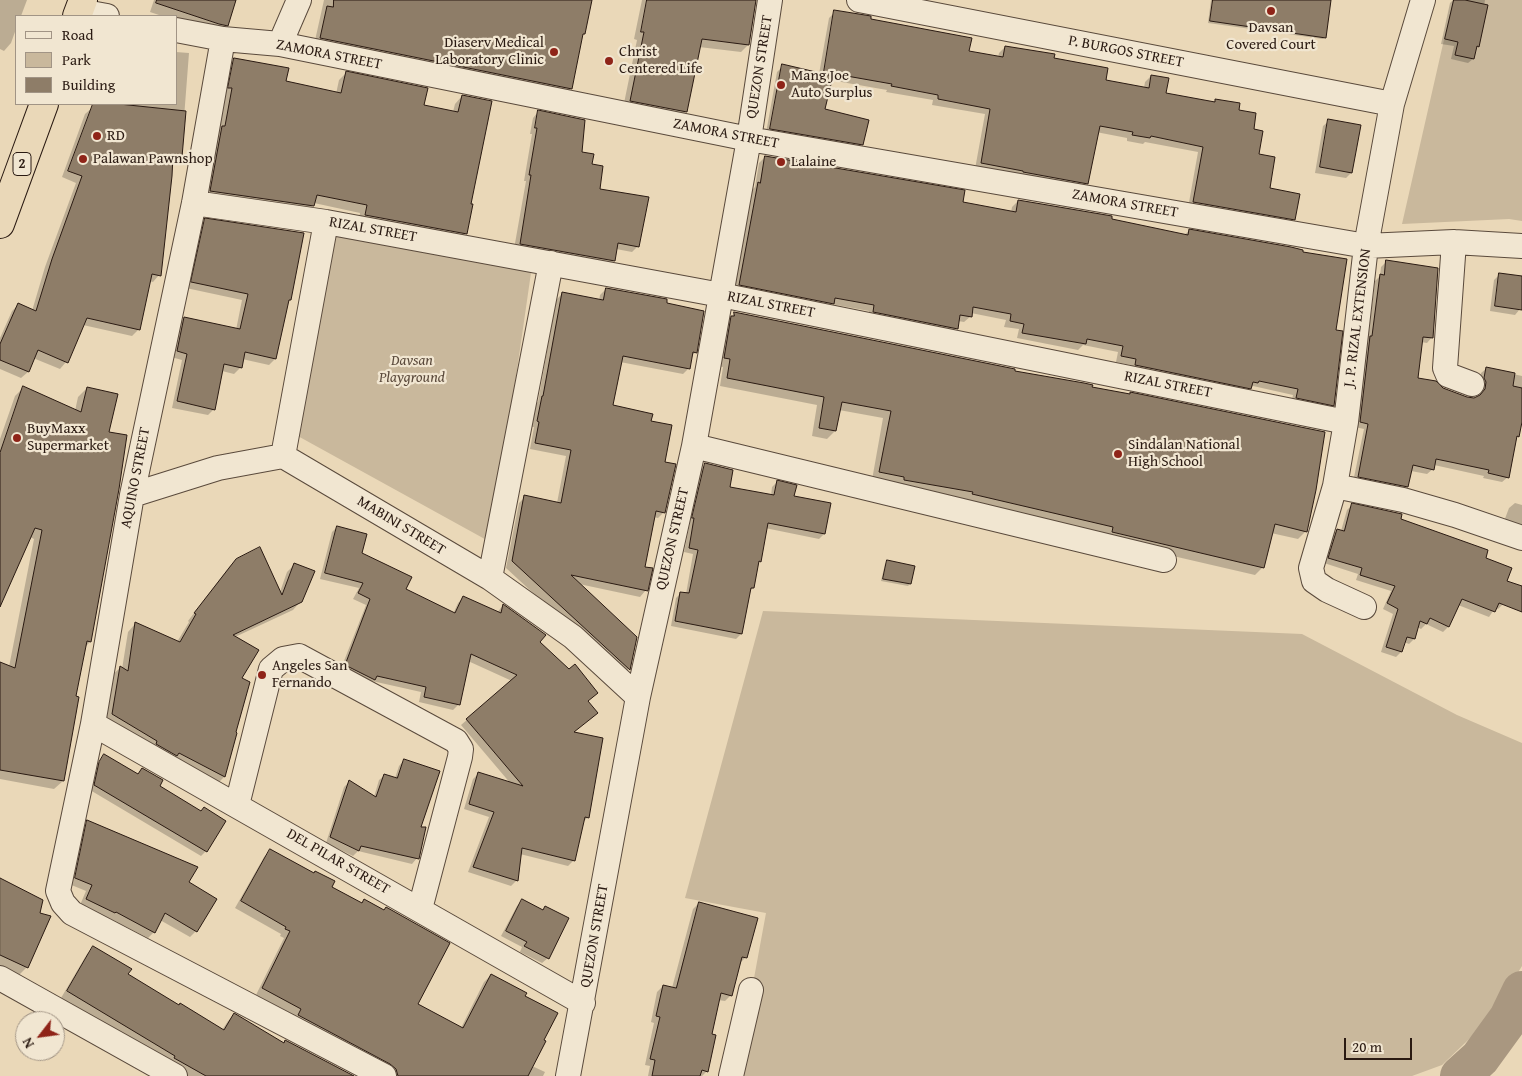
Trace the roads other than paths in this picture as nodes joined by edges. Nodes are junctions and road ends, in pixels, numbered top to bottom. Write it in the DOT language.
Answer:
graph roads {
  1 [pos="299,0"];
  2 [pos="770,0"];
  3 [pos="859,0"];
  4 [pos="1422,0"];
  5 [pos="80,9"];
  6 [pos="103,15"];
  7 [pos="178,30"];
  8 [pos="223,39"];
  9 [pos="280,44"];
  10 [pos="1392,104"];
  11 [pos="44,105"];
  12 [pos="749,139"];
  13 [pos="6,189"];
  14 [pos="194,203"];
  15 [pos="326,222"];
  16 [pos="0,224"];
  17 [pos="1454,242"];
  18 [pos="1366,246"];
  19 [pos="1522,246"];
  20 [pos="551,263"];
  21 [pos="721,295"];
  22 [pos="1472,384"];
  23 [pos="1346,422"];
  24 [pos="694,446"];
  25 [pos="283,456"];
  26 [pos="1335,486"];
  27 [pos="132,495"];
  28 [pos="1522,538"];
  29 [pos="1164,560"];
  30 [pos="490,578"];
  31 [pos="1364,607"];
  32 [pos="638,697"];
  33 [pos="93,724"];
  34 [pos="237,805"];
  35 [pos="420,909"];
  36 [pos="0,978"];
  37 [pos="751,990"];
  38 [pos="582,1003"];
  39 [pos="175,1076"];
  40 [pos="384,1076"];
  41 [pos="568,1076"];
  42 [pos="731,1076"];
  1 -- 9 [label="street"];
  2 -- 12 [label="street, QUEZON STREET"];
  3 -- 10 [label="street, P. BURGOS STREET"];
  4 -- 10 [label="street, J. P. RIZAL EXTENSION"];
  5 -- 6 [label="street"];
  7 -- 8 [label="street, ZAMORA STREET"];
  8 -- 9 [label="street, ZAMORA STREET"];
  8 -- 14 [label="street, AQUINO STREET"];
  9 -- 12 [label="street, ZAMORA STREET"];
  10 -- 18 [label="street, J. P. RIZAL EXTENSION"];
  11 -- 13 [label="highway, 2"];
  12 -- 18 [label="street, ZAMORA STREET"];
  12 -- 21 [label="street, QUEZON STREET"];
  13 -- 16 [label="highway, 2"];
  14 -- 15 [label="street, RIZAL STREET"];
  14 -- 27 [label="street, AQUINO STREET"];
  15 -- 20 [label="street, RIZAL STREET"];
  15 -- 25 [label="street"];
  17 -- 18 [label="street, ZAMORA STREET"];
  17 -- 19 [label="street, ZAMORA STREET"];
  17 -- 22 [label="street"];
  18 -- 23 [label="street, J. P. RIZAL EXTENSION"];
  20 -- 21 [label="street, RIZAL STREET"];
  20 -- 30 [label="street"];
  21 -- 23 [label="street, RIZAL STREET"];
  21 -- 24 [label="street, QUEZON STREET"];
  23 -- 26 [label="street, J. P. RIZAL EXTENSION"];
  24 -- 29 [label="street"];
  24 -- 32 [label="street, QUEZON STREET"];
  25 -- 27 [label="street"];
  25 -- 30 [label="street, MABINI STREET"];
  26 -- 28 [label="street"];
  26 -- 31 [label="street, J. P. RIZAL EXTENSION"];
  27 -- 33 [label="street, AQUINO STREET"];
  30 -- 32 [label="street, MABINI STREET"];
  32 -- 38 [label="street, QUEZON STREET"];
  33 -- 34 [label="street, DEL PILAR STREET"];
  33 -- 40 [label="street, AQUINO STREET"];
  34 -- 35 [label="street, DEL PILAR STREET"];
  34 -- 35 [label="street"];
  35 -- 38 [label="street, DEL PILAR STREET"];
  36 -- 39 [label="street"];
  37 -- 42 [label="street"];
  38 -- 41 [label="street, QUEZON STREET"];
}
